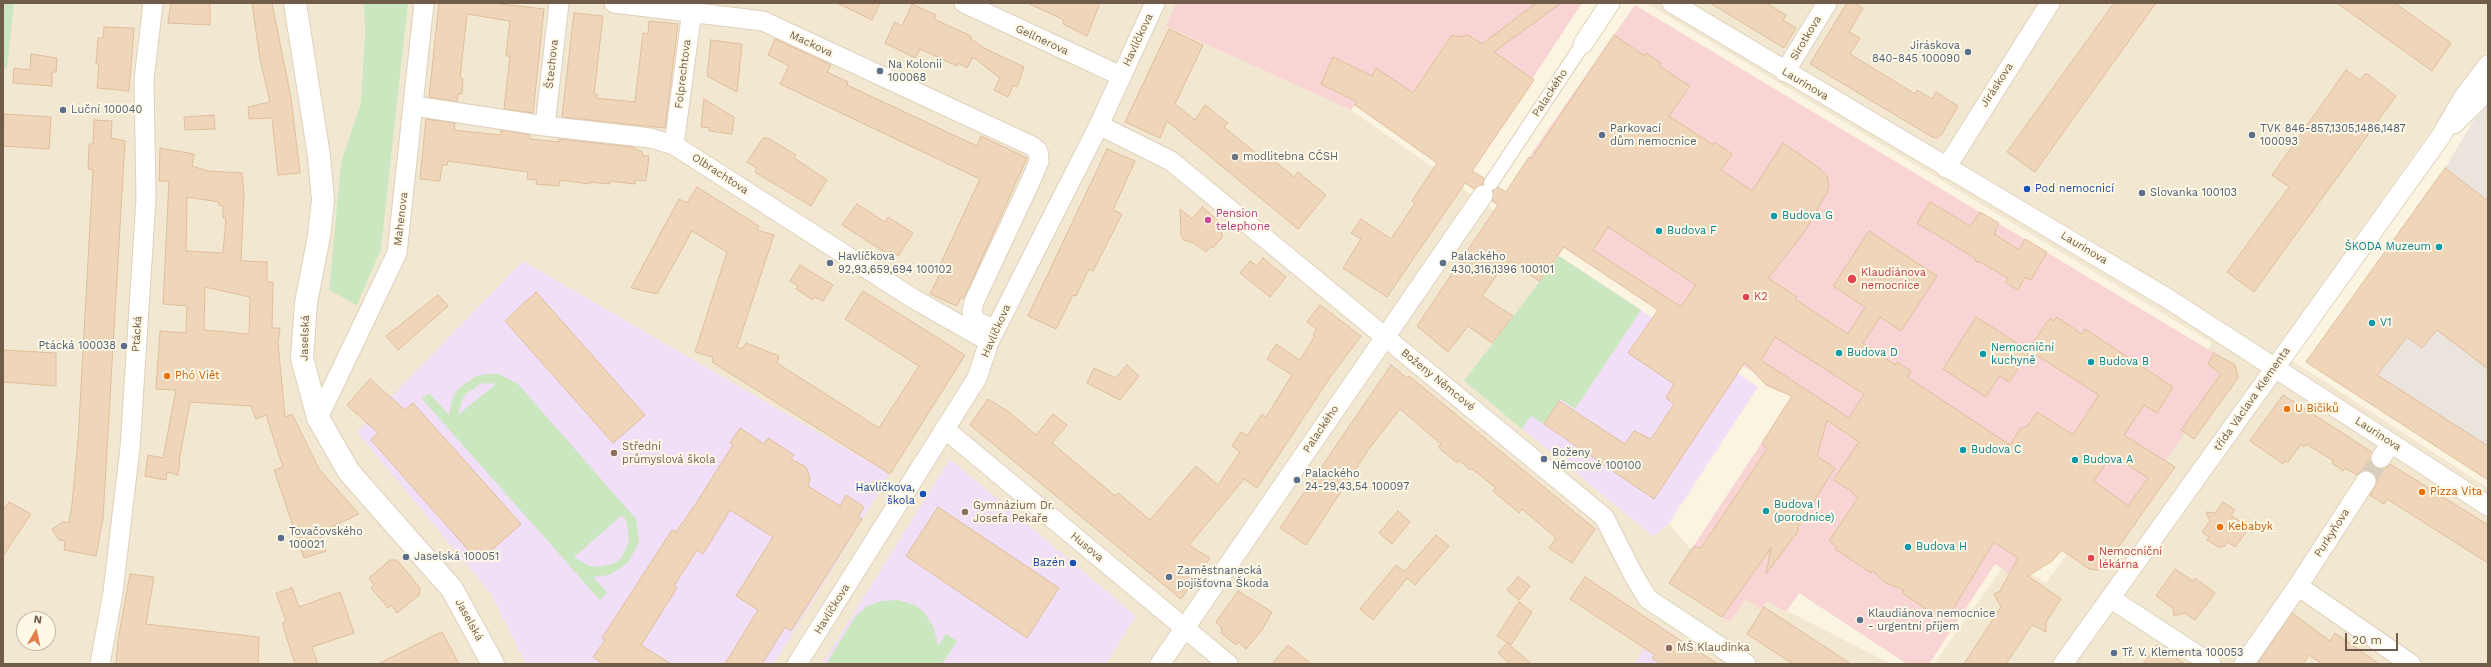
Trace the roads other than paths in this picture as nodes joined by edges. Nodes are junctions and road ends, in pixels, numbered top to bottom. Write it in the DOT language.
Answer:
graph roads {
  1 [pos="153,3"];
  2 [pos="295,3"];
  3 [pos="424,3"];
  4 [pos="559,3"];
  5 [pos="614,3"];
  6 [pos="964,3"];
  7 [pos="1155,3"];
  8 [pos="1610,3"];
  9 [pos="1672,3"];
  10 [pos="1827,3"];
  11 [pos="2050,3"];
  12 [pos="692,8"];
  13 [pos="1583,44"];
  14 [pos="2488,65"];
  15 [pos="1785,72"];
  16 [pos="1121,76"];
  17 [pos="2488,90"];
  18 [pos="414,106"];
  19 [pos="1099,125"];
  20 [pos="545,126"];
  21 [pos="2442,136"];
  22 [pos="674,145"];
  23 [pos="1946,168"];
  24 [pos="1487,189"];
  25 [pos="992,336"];
  26 [pos="1385,336"];
  27 [pos="2275,367"];
  28 [pos="318,418"];
  29 [pos="946,430"];
  30 [pos="2366,480"];
  31 [pos="2488,506"];
  32 [pos="2298,586"];
  33 [pos="2110,598"];
  34 [pos="1185,629"];
  35 [pos="100,664"];
  36 [pos="493,664"];
  37 [pos="797,664"];
  38 [pos="1160,664"];
  39 [pos="1228,664"];
  40 [pos="1746,664"];
  41 [pos="2063,664"];
  42 [pos="2211,664"];
  43 [pos="2244,664"];
  44 [pos="2410,664"];
  1 -- 35 [label="street, Ptácká"];
  2 -- 28 [label="street, Jaselská"];
  3 -- 18 [label="street, Mahenova"];
  4 -- 20 [label="street, Štechova"];
  5 -- 12 [label="street, Mackova"];
  6 -- 16 [label="street, Gellnerova"];
  7 -- 16 [label="street, Havlíčkova"];
  8 -- 13 [label="street, Palackého"];
  9 -- 15 [label="street, Laurinova"];
  10 -- 15 [label="street, Sirotkova"];
  11 -- 23 [label="street, Jiráskova"];
  12 -- 22 [label="street, Folprechtova"];
  12 -- 25 [label="street, Mackova"];
  13 -- 24 [label="street, Palackého"];
  14 -- 21 [label="street, třída Václava Klementa"];
  15 -- 23 [label="street, Laurinova"];
  16 -- 19 [label="street, Havlíčkova"];
  17 -- 21 [label="street, třída Václava Klementa"];
  18 -- 20 [label="street, Olbrachtova"];
  18 -- 28 [label="street, Mahenova"];
  19 -- 25 [label="street, Havlíčkova"];
  19 -- 26 [label="street, Boženy Němcové"];
  20 -- 22 [label="street, Olbrachtova"];
  21 -- 27 [label="street, třída Václava Klementa"];
  22 -- 25 [label="street, Olbrachtova"];
  23 -- 27 [label="street, Laurinova"];
  24 -- 26 [label="street, Palackého"];
  25 -- 29 [label="street, Havlíčkova"];
  26 -- 34 [label="street, Palackého"];
  26 -- 40 [label="street, Boženy Němcové"];
  27 -- 31 [label="street, Laurinova"];
  27 -- 33 [label="street, třída Václava Klementa"];
  28 -- 36 [label="street, Jaselská"];
  29 -- 34 [label="street, Husova"];
  29 -- 37 [label="street, Havlíčkova"];
  30 -- 32 [label="street, Purkyňova"];
  32 -- 43 [label="street, Purkyňova"];
  32 -- 44 [label="street"];
  33 -- 41 [label="street, třída Václava Klementa"];
  33 -- 42 [label="street"];
  34 -- 38 [label="street, Palackého"];
  34 -- 39 [label="street, Husova"];
}
